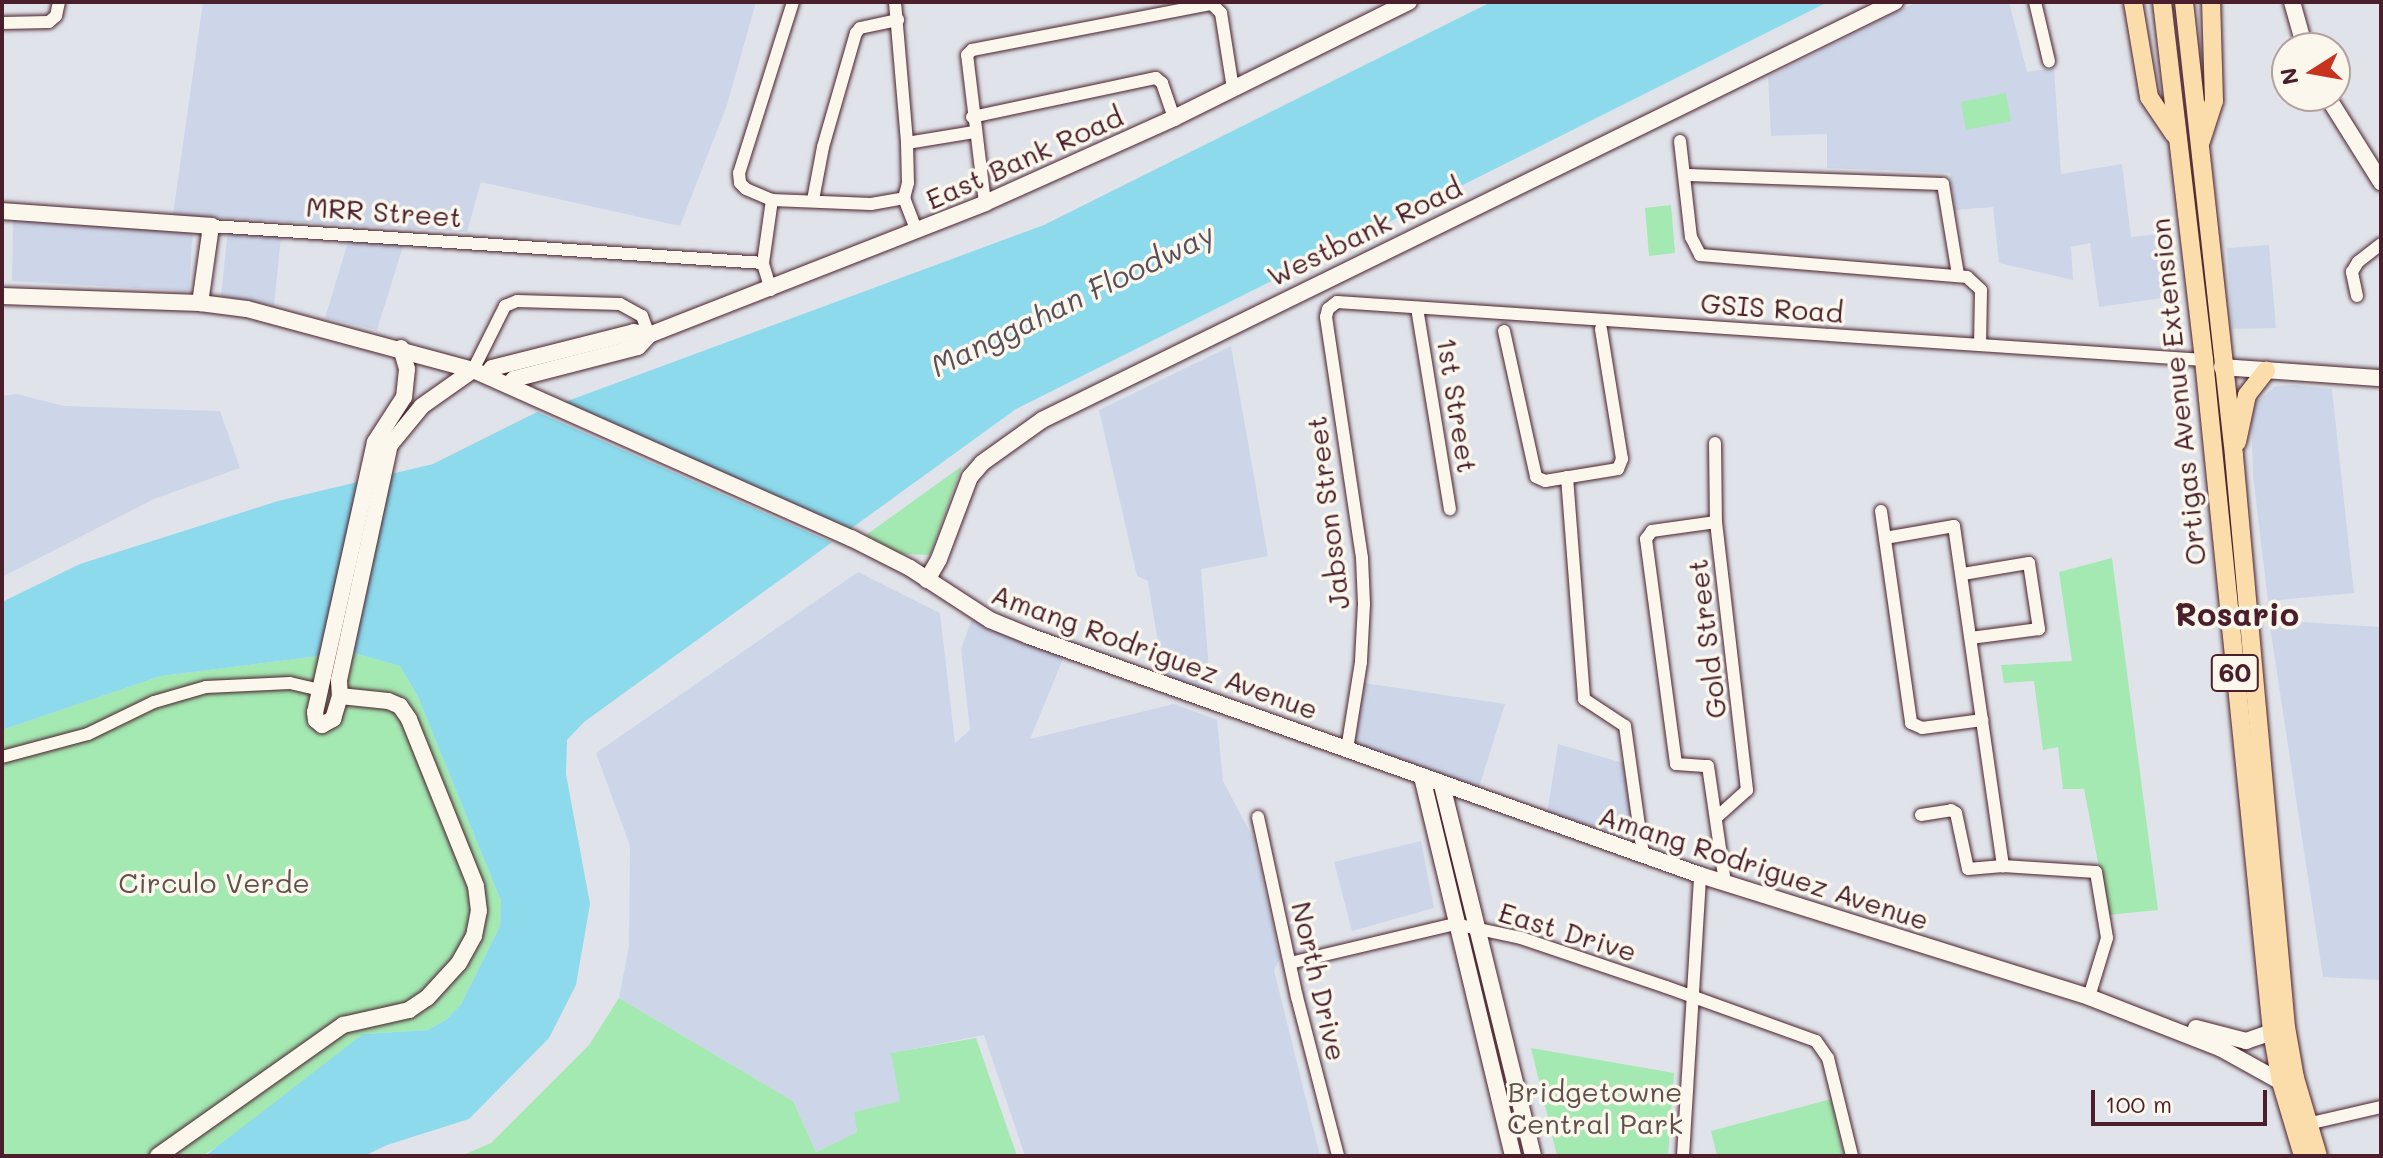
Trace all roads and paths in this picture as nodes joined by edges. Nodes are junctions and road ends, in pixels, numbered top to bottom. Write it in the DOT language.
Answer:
graph roads {
  1 [pos="59,2"];
  2 [pos="793,2"];
  3 [pos="895,2"];
  4 [pos="1409,2"];
  5 [pos="1895,2"];
  6 [pos="2035,2"];
  7 [pos="2133,2"];
  8 [pos="2162,2"];
  9 [pos="2184,2"];
  10 [pos="2211,2"];
  11 [pos="2292,2"];
  12 [pos="898,20"];
  13 [pos="2,23"];
  14 [pos="2300,32"];
  15 [pos="2049,61"];
  16 [pos="1233,89"];
  17 [pos="2337,112"];
  18 [pos="972,117"];
  19 [pos="1174,118"];
  20 [pos="974,132"];
  21 [pos="2178,140"];
  22 [pos="1680,141"];
  23 [pos="907,143"];
  24 [pos="2198,147"];
  25 [pos="1687,175"];
  26 [pos="2381,182"];
  27 [pos="904,198"];
  28 [pos="772,200"];
  29 [pos="813,200"];
  30 [pos="985,203"];
  31 [pos="2,211"];
  32 [pos="211,226"];
  33 [pos="917,232"];
  34 [pos="2381,244"];
  35 [pos="763,263"];
  36 [pos="1958,275"];
  37 [pos="1326,279"];
  38 [pos="771,290"];
  39 [pos="2,296"];
  40 [pos="2357,296"];
  41 [pos="1337,302"];
  42 [pos="200,303"];
  43 [pos="1417,308"];
  44 [pos="1601,329"];
  45 [pos="1504,331"];
  46 [pos="649,335"];
  47 [pos="1980,345"];
  48 [pos="401,348"];
  49 [pos="422,354"];
  50 [pos="2204,360"];
  51 [pos="2222,367"];
  52 [pos="2266,371"];
  53 [pos="479,372"];
  54 [pos="2381,378"];
  55 [pos="509,384"];
  56 [pos="407,393"];
  57 [pos="422,406"];
  58 [pos="383,443"];
  59 [pos="1715,443"];
  60 [pos="2234,456"];
  61 [pos="1567,477"];
  62 [pos="1450,509"];
  63 [pos="1881,511"];
  64 [pos="1716,522"];
  65 [pos="1885,538"];
  66 [pos="1963,574"];
  67 [pos="927,580"];
  68 [pos="1971,638"];
  69 [pos="330,685"];
  70 [pos="1982,720"];
  71 [pos="1347,749"];
  72 [pos="2,757"];
  73 [pos="1422,777"];
  74 [pos="1442,785"];
  75 [pos="1921,815"];
  76 [pos="1718,816"];
  77 [pos="1258,817"];
  78 [pos="1643,854"];
  79 [pos="2003,866"];
  80 [pos="1700,875"];
  81 [pos="1725,883"];
  82 [pos="1455,924"];
  83 [pos="1477,927"];
  84 [pos="1290,963"];
  85 [pos="1693,997"];
  86 [pos="2089,997"];
  87 [pos="2163,1025"];
  88 [pos="2272,1032"];
  89 [pos="2281,1082"];
  90 [pos="2381,1107"];
  91 [pos="2307,1124"];
  92 [pos="158,1156"];
  93 [pos="1338,1156"];
  94 [pos="1513,1156"];
  95 [pos="1533,1156"];
  96 [pos="1683,1156"];
  97 [pos="1852,1156"];
  98 [pos="2303,1156"];
  99 [pos="2318,1156"];
  1 -- 13 [label="street"];
  2 -- 28 [label="street"];
  3 -- 12 [label="street"];
  4 -- 16 [label="main road, East Bank Road"];
  5 -- 37 [label="main road, Westbank Road"];
  6 -- 15 [label="street"];
  7 -- 21 [label="main road"];
  8 -- 21 [label="main road, Ortigas Avenue Extension / 60"];
  9 -- 24 [label="main road, Ortigas Avenue Extension / 60"];
  10 -- 24 [label="main road"];
  11 -- 14 [label="main road"];
  12 -- 23 [label="street"];
  12 -- 29 [label="street"];
  16 -- 18 [label="street"];
  16 -- 19 [label="main road, East Bank Road"];
  17 -- 26 [label="main road"];
  18 -- 19 [label="street"];
  18 -- 20 [label="street"];
  19 -- 30 [label="main road, East Bank Road"];
  20 -- 23 [label="street"];
  20 -- 30 [label="street"];
  21 -- 50 [label="main road, Ortigas Avenue Extension / 60"];
  22 -- 25 [label="street"];
  23 -- 27 [label="street"];
  24 -- 51 [label="main road, Ortigas Avenue Extension / 60"];
  25 -- 36 [label="street"];
  25 -- 36 [label="street"];
  27 -- 29 [label="street"];
  27 -- 33 [label="street"];
  28 -- 29 [label="street"];
  28 -- 35 [label="street"];
  30 -- 33 [label="main road, East Bank Road"];
  31 -- 32 [label="main road, MRR Street"];
  32 -- 35 [label="street, MRR Street"];
  32 -- 42 [label="main road"];
  33 -- 38 [label="main road, East Bank Road"];
  34 -- 40 [label="street"];
  35 -- 38 [label="street"];
  36 -- 47 [label="street"];
  37 -- 41 [label="street"];
  37 -- 67 [label="main road, Westbank Road"];
  38 -- 46 [label="main road, East Bank Road"];
  39 -- 42 [label="main road, Amang Rodriguez Avenue"];
  41 -- 43 [label="street, GSIS Road"];
  41 -- 71 [label="street, Jabson Street"];
  42 -- 48 [label="main road, Amang Rodriguez Avenue"];
  43 -- 47 [label="street, GSIS Road"];
  43 -- 62 [label="street, 1st Street"];
  44 -- 61 [label="street"];
  45 -- 61 [label="street"];
  46 -- 53 [label="main road, East Bank Road"];
  46 -- 53 [label="street"];
  46 -- 55 [label="main road, East Bank Road"];
  47 -- 50 [label="street, GSIS Road"];
  48 -- 49 [label="main road, Amang Rodriguez Avenue"];
  48 -- 56 [label="main road"];
  49 -- 53 [label="main road, Amang Rodriguez Avenue"];
  49 -- 56 [label="main road"];
  50 -- 88 [label="main road, Ortigas Avenue Extension / 60"];
  51 -- 52 [label="main road"];
  51 -- 60 [label="main road, Ortigas Avenue Extension / 60"];
  52 -- 54 [label="main road"];
  52 -- 60 [label="main road"];
  53 -- 55 [label="main road, Amang Rodriguez Avenue"];
  53 -- 57 [label="main road, East Bank Road"];
  55 -- 67 [label="main road, Amang Rodriguez Avenue"];
  56 -- 57 [label="main road"];
  56 -- 58 [label="main road"];
  57 -- 58 [label="main road, East Bank Road"];
  58 -- 69 [label="main road"];
  59 -- 64 [label="street, Gold Street"];
  60 -- 91 [label="main road, Ortigas Avenue Extension / 60"];
  61 -- 78 [label="street"];
  63 -- 65 [label="street"];
  64 -- 76 [label="street, Gold Street"];
  64 -- 76 [label="street"];
  65 -- 66 [label="street"];
  65 -- 70 [label="street"];
  66 -- 68 [label="street"];
  66 -- 68 [label="street"];
  67 -- 71 [label="main road, Amang Rodriguez Avenue"];
  68 -- 70 [label="street"];
  69 -- 72 [label="street"];
  69 -- 92 [label="main road"];
  70 -- 79 [label="street"];
  71 -- 73 [label="main road, Amang Rodriguez Avenue"];
  73 -- 74 [label="main road, Amang Rodriguez Avenue"];
  73 -- 82 [label="main road"];
  74 -- 78 [label="main road, Amang Rodriguez Avenue"];
  74 -- 83 [label="main road"];
  75 -- 79 [label="street"];
  76 -- 81 [label="street"];
  77 -- 84 [label="street, North Drive"];
  78 -- 80 [label="main road, Amang Rodriguez Avenue"];
  79 -- 86 [label="street"];
  80 -- 81 [label="main road, Amang Rodriguez Avenue"];
  80 -- 85 [label="street"];
  81 -- 86 [label="main road, Amang Rodriguez Avenue"];
  82 -- 83 [label="street, East Drive"];
  82 -- 84 [label="street, East Drive"];
  82 -- 94 [label="main road"];
  83 -- 85 [label="street, East Drive"];
  83 -- 95 [label="main road"];
  84 -- 93 [label="street, North Drive"];
  85 -- 96 [label="street"];
  85 -- 97 [label="street, East Drive"];
  86 -- 87 [label="main road, Amang Rodriguez Avenue"];
  87 -- 88 [label="main road, Amang Rodriguez Avenue"];
  87 -- 89 [label="main road, Amang Rodriguez Avenue"];
  88 -- 89 [label="main road, Ortigas Avenue Extension / 60"];
  89 -- 98 [label="main road, Ortigas Avenue Extension / 60"];
  90 -- 91 [label="street"];
  91 -- 99 [label="main road, Ortigas Avenue Extension / 60"];
}
